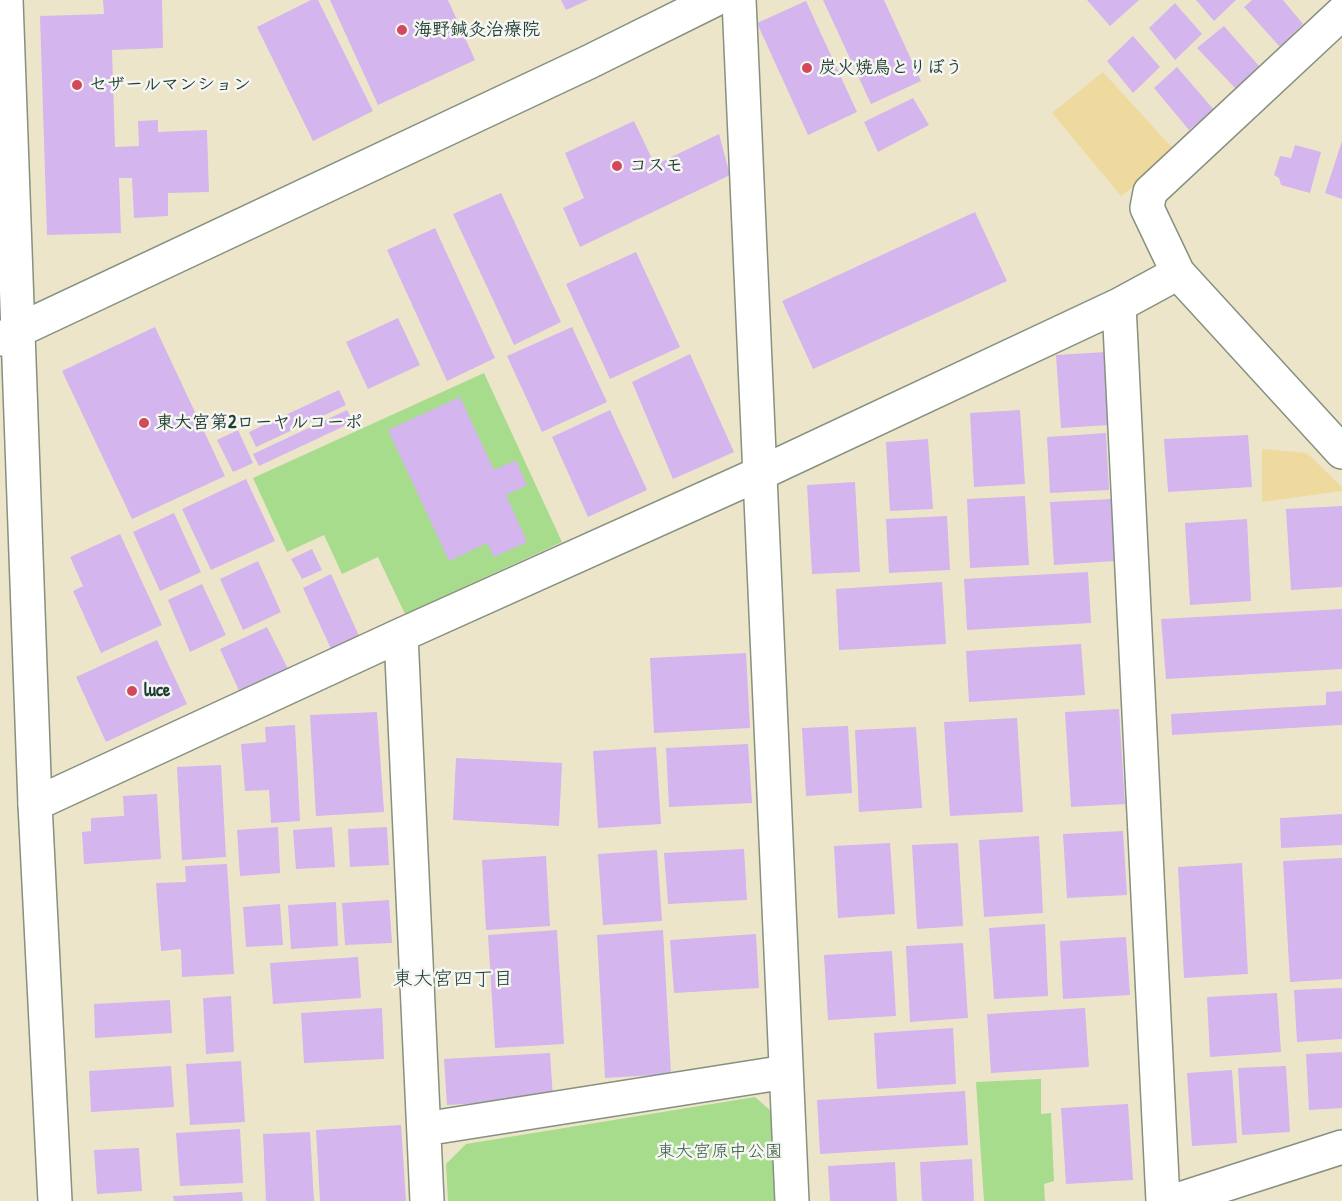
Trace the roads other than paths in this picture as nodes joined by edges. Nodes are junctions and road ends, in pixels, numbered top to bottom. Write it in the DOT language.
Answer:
graph roads {
  1 [pos="6,0"];
  2 [pos="714,0"];
  3 [pos="739,0"];
  4 [pos="1342,13"];
  5 [pos="1178,273"];
  6 [pos="1119,305"];
  7 [pos="9,335"];
  8 [pos="1342,452"];
  9 [pos="761,473"];
  10 [pos="401,635"];
  11 [pos="35,804"];
  12 [pos="786,1072"];
  13 [pos="424,1129"];
  14 [pos="1342,1147"];
  15 [pos="55,1201"];
  16 [pos="427,1201"];
  17 [pos="792,1201"];
  18 [pos="1163,1201"];
  19 [pos="1174,1201"];
  1 -- 7 [label="street"];
  2 -- 7 [label="street"];
  3 -- 9 [label="street"];
  4 -- 5 [label="street"];
  5 -- 6 [label="street"];
  5 -- 8 [label="street"];
  6 -- 9 [label="street"];
  6 -- 18 [label="street"];
  7 -- 11 [label="street"];
  9 -- 10 [label="street"];
  9 -- 12 [label="street"];
  10 -- 11 [label="street"];
  10 -- 13 [label="street"];
  11 -- 15 [label="street"];
  12 -- 13 [label="street"];
  12 -- 17 [label="street"];
  13 -- 16 [label="street"];
  14 -- 19 [label="street"];
}
